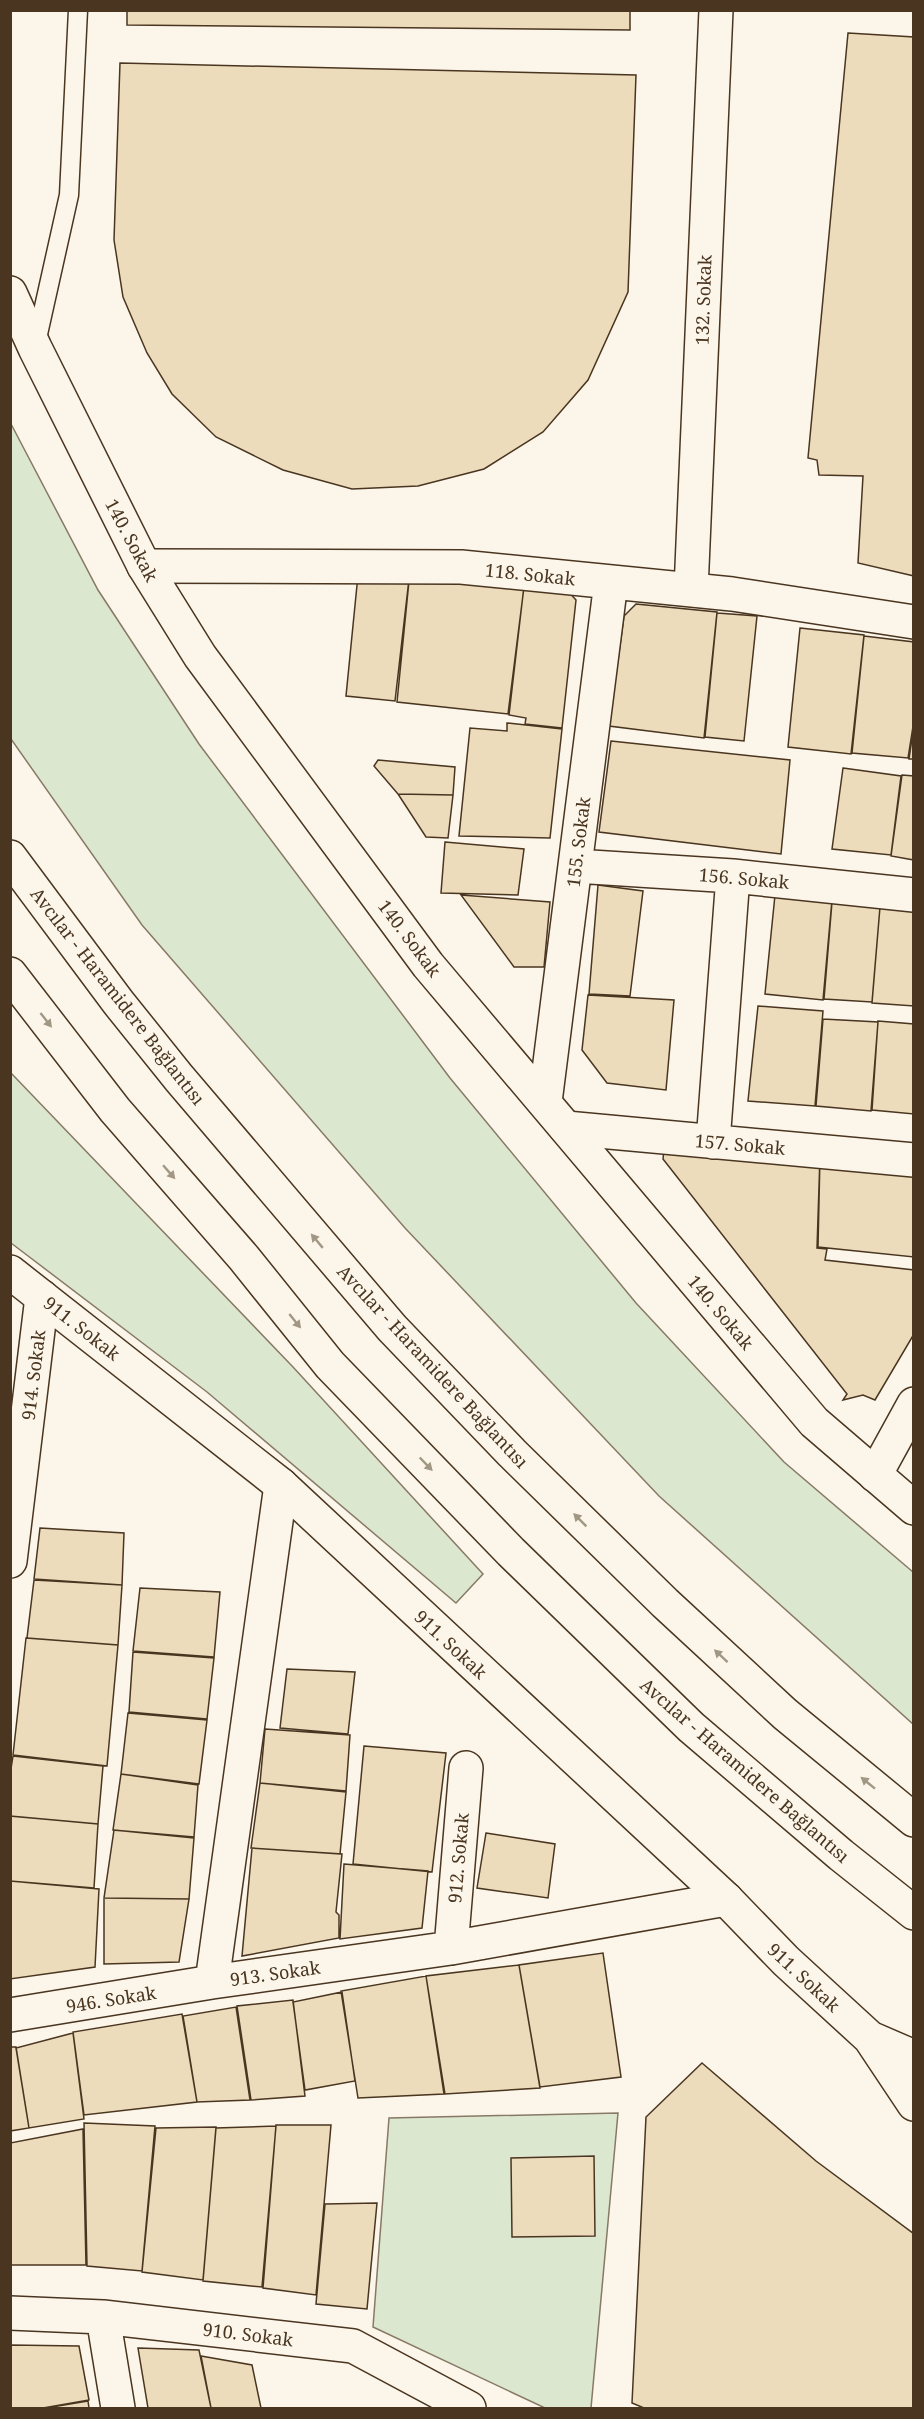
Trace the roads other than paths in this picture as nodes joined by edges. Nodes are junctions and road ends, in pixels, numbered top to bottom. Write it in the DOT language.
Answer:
graph roads {
  1 [pos="78,10"];
  2 [pos="716,10"];
  3 [pos="10,293"];
  4 [pos="35,348"];
  5 [pos="144,566"];
  6 [pos="611,582"];
  7 [pos="691,590"];
  8 [pos="914,622"];
  9 [pos="10,857"];
  10 [pos="575,866"];
  11 [pos="733,876"];
  12 [pos="914,895"];
  13 [pos="10,974"];
  14 [pos="545,1102"];
  15 [pos="566,1128"];
  16 [pos="713,1142"];
  17 [pos="914,1160"];
  18 [pos="10,1272"];
  19 [pos="42,1297"];
  20 [pos="914,1404"];
  21 [pos="875,1475"];
  22 [pos="280,1485"];
  23 [pos="914,1508"];
  24 [pos="10,1561"];
  25 [pos="466,1768"];
  26 [pos="914,1820"];
  27 [pos="726,1899"];
  28 [pos="914,1913"];
  29 [pos="451,1948"];
  30 [pos="212,1982"];
  31 [pos="10,2015"];
  32 [pos="870,2038"];
  33 [pos="914,2057"];
  34 [pos="914,2104"];
  35 [pos="10,2313"];
  36 [pos="103,2317"];
  37 [pos="468,2408"];
  38 [pos="118,2409"];
  1 -- 4 [label="lane"];
  2 -- 7 [label="main road, 132. Sokak"];
  3 -- 4 [label="main road, 140. Sokak"];
  4 -- 5 [label="main road, 140. Sokak"];
  5 -- 6 [label="main road, 118. Sokak"];
  5 -- 14 [label="main road, 140. Sokak"];
  6 -- 7 [label="main road, 118. Sokak"];
  6 -- 10 [label="main road, 155. Sokak"];
  7 -- 8 [label="main road, 118. Sokak"];
  26 -- 9 [label="main road, Avcılar - Haramidere Bağlantısı, one-way"];
  10 -- 11 [label="main road, 156. Sokak"];
  10 -- 14 [label="main road, 155. Sokak"];
  11 -- 12 [label="main road, 156. Sokak"];
  11 -- 16 [label="main road"];
  13 -- 28 [label="main road, Avcılar - Haramidere Bağlantısı, one-way"];
  14 -- 15 [label="main road, 140. Sokak"];
  15 -- 16 [label="main road, 157. Sokak"];
  15 -- 21 [label="main road, 140. Sokak"];
  16 -- 17 [label="main road, 157. Sokak"];
  18 -- 19 [label="main road, 911. Sokak"];
  19 -- 22 [label="main road, 911. Sokak"];
  19 -- 24 [label="main road, 914. Sokak"];
  20 -- 21 [label="main road"];
  21 -- 23 [label="main road, 140. Sokak"];
  22 -- 27 [label="main road, 911. Sokak"];
  22 -- 30 [label="main road, 913. Sokak"];
  25 -- 29 [label="main road, 912. Sokak"];
  27 -- 29 [label="main road, 913. Sokak"];
  27 -- 32 [label="main road, 911. Sokak"];
  29 -- 30 [label="main road, 913. Sokak"];
  30 -- 31 [label="main road, 946. Sokak"];
  32 -- 33 [label="main road, 911. Sokak"];
  32 -- 34 [label="main road, 911. Sokak"];
  35 -- 36 [label="main road, 910. Sokak"];
  36 -- 37 [label="main road, 910. Sokak"];
  36 -- 38 [label="main road"];
}
